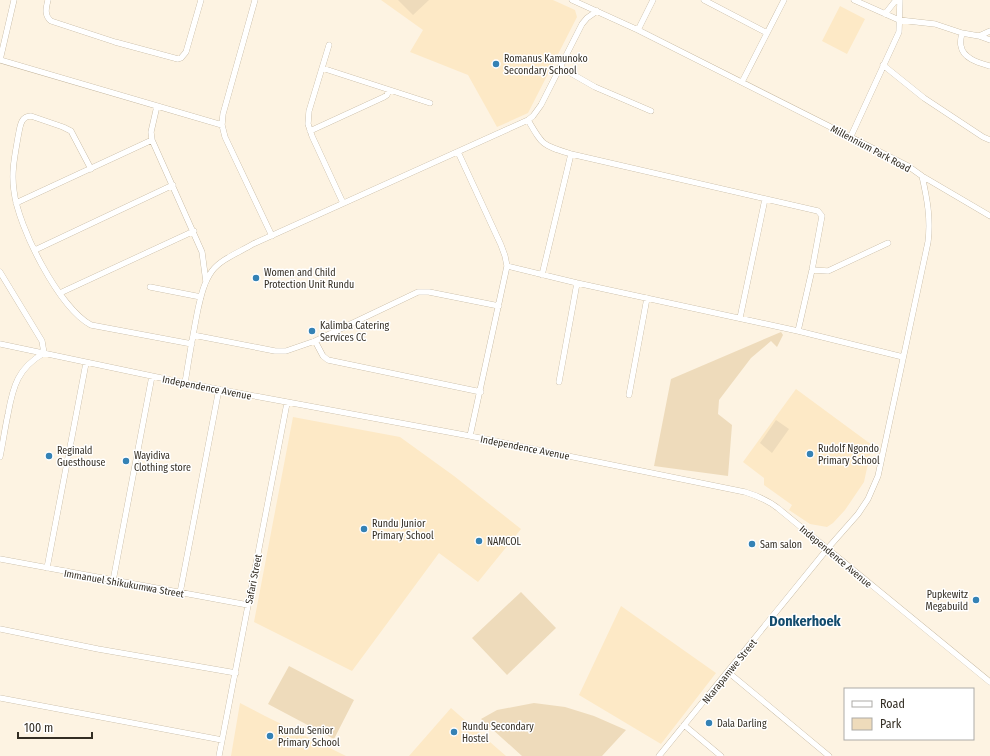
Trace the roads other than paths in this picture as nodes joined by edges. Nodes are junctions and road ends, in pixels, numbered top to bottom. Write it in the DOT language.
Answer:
graph roads {
  1 [pos="14,0"];
  2 [pos="48,0"];
  3 [pos="201,0"];
  4 [pos="255,0"];
  5 [pos="572,0"];
  6 [pos="653,0"];
  7 [pos="704,0"];
  8 [pos="784,0"];
  9 [pos="854,0"];
  10 [pos="896,0"];
  11 [pos="900,0"];
  12 [pos="597,11"];
  13 [pos="885,14"];
  14 [pos="899,20"];
  15 [pos="638,30"];
  16 [pos="990,31"];
  17 [pos="767,33"];
  18 [pos="962,33"];
  19 [pos="979,36"];
  20 [pos="990,40"];
  21 [pos="329,45"];
  22 [pos="0,60"];
  23 [pos="883,64"];
  24 [pos="990,66"];
  25 [pos="560,67"];
  26 [pos="322,68"];
  27 [pos="742,82"];
  28 [pos="389,90"];
  29 [pos="430,103"];
  30 [pos="157,106"];
  31 [pos="651,111"];
  32 [pos="528,120"];
  33 [pos="222,125"];
  34 [pos="310,131"];
  35 [pos="851,136"];
  36 [pos="152,140"];
  37 [pos="990,140"];
  38 [pos="458,152"];
  39 [pos="571,154"];
  40 [pos="91,169"];
  41 [pos="922,176"];
  42 [pos="173,185"];
  43 [pos="765,199"];
  44 [pos="16,203"];
  45 [pos="344,203"];
  46 [pos="990,216"];
  47 [pos="194,231"];
  48 [pos="272,236"];
  49 [pos="888,243"];
  50 [pos="35,250"];
  51 [pos="507,266"];
  52 [pos="812,270"];
  53 [pos="0,272"];
  54 [pos="542,275"];
  55 [pos="206,282"];
  56 [pos="577,283"];
  57 [pos="150,287"];
  58 [pos="60,294"];
  59 [pos="201,297"];
  60 [pos="647,298"];
  61 [pos="499,306"];
  62 [pos="740,318"];
  63 [pos="798,331"];
  64 [pos="193,335"];
  65 [pos="315,341"];
  66 [pos="0,344"];
  67 [pos="192,344"];
  68 [pos="44,354"];
  69 [pos="904,357"];
  70 [pos="86,363"];
  71 [pos="152,376"];
  72 [pos="559,382"];
  73 [pos="185,383"];
  74 [pos="219,389"];
  75 [pos="481,392"];
  76 [pos="629,395"];
  77 [pos="287,402"];
  78 [pos="470,436"];
  79 [pos="0,457"];
  80 [pos="828,548"];
  81 [pos="0,559"];
  82 [pos="48,568"];
  83 [pos="113,581"];
  84 [pos="180,593"];
  85 [pos="248,605"];
  86 [pos="0,629"];
  87 [pos="728,672"];
  88 [pos="236,673"];
  89 [pos="990,682"];
  90 [pos="0,698"];
  91 [pos="684,726"];
  92 [pos="222,740"];
  93 [pos="219,756"];
  94 [pos="659,756"];
  95 [pos="721,756"];
  96 [pos="828,756"];
  1 -- 22 [label="street"];
  2 -- 3 [label="street"];
  4 -- 33 [label="street"];
  5 -- 12 [label="street, Millennium Park Road"];
  6 -- 15 [label="street"];
  7 -- 17 [label="street"];
  8 -- 17 [label="street"];
  9 -- 13 [label="street"];
  10 -- 13 [label="street"];
  11 -- 14 [label="street"];
  12 -- 15 [label="street, Millennium Park Road"];
  12 -- 25 [label="street"];
  13 -- 14 [label="street"];
  14 -- 18 [label="street"];
  14 -- 23 [label="street"];
  15 -- 27 [label="street, Millennium Park Road"];
  16 -- 19 [label="street"];
  17 -- 27 [label="street"];
  18 -- 19 [label="street"];
  18 -- 24 [label="street"];
  19 -- 20 [label="street"];
  21 -- 26 [label="street"];
  22 -- 30 [label="street"];
  23 -- 35 [label="street"];
  23 -- 37 [label="street"];
  25 -- 31 [label="street"];
  25 -- 32 [label="street"];
  26 -- 28 [label="street"];
  26 -- 34 [label="street"];
  27 -- 35 [label="street, Millennium Park Road"];
  28 -- 29 [label="street"];
  28 -- 34 [label="street"];
  30 -- 33 [label="street"];
  30 -- 36 [label="street"];
  32 -- 38 [label="street"];
  32 -- 39 [label="street"];
  33 -- 48 [label="street"];
  34 -- 45 [label="street"];
  35 -- 41 [label="street, Millennium Park Road"];
  36 -- 40 [label="street"];
  36 -- 42 [label="street"];
  38 -- 45 [label="street"];
  38 -- 51 [label="street"];
  39 -- 43 [label="street"];
  39 -- 54 [label="street"];
  40 -- 44 [label="street"];
  40 -- 44 [label="street"];
  41 -- 46 [label="street"];
  41 -- 69 [label="street, Millennium Park Road"];
  42 -- 47 [label="street"];
  42 -- 50 [label="street"];
  43 -- 52 [label="street"];
  43 -- 62 [label="street"];
  44 -- 50 [label="street"];
  45 -- 48 [label="street"];
  47 -- 55 [label="street"];
  47 -- 58 [label="street"];
  48 -- 55 [label="street"];
  49 -- 52 [label="street"];
  50 -- 58 [label="street"];
  51 -- 54 [label="street"];
  51 -- 61 [label="street"];
  52 -- 63 [label="street"];
  53 -- 68 [label="street"];
  54 -- 56 [label="street"];
  55 -- 59 [label="street"];
  56 -- 60 [label="street"];
  56 -- 72 [label="street"];
  57 -- 59 [label="street"];
  58 -- 67 [label="street"];
  59 -- 64 [label="street"];
  60 -- 62 [label="street"];
  60 -- 76 [label="street"];
  61 -- 65 [label="street"];
  61 -- 75 [label="street"];
  62 -- 63 [label="street"];
  63 -- 69 [label="street"];
  64 -- 65 [label="street"];
  64 -- 67 [label="street"];
  65 -- 75 [label="street"];
  66 -- 68 [label="street, Independence Avenue"];
  67 -- 73 [label="street"];
  68 -- 70 [label="street, Independence Avenue"];
  68 -- 79 [label="street"];
  69 -- 80 [label="street, Millennium Park Road"];
  70 -- 71 [label="street, Independence Avenue"];
  70 -- 82 [label="street"];
  71 -- 73 [label="street, Independence Avenue"];
  71 -- 83 [label="street"];
  73 -- 74 [label="street, Independence Avenue"];
  74 -- 77 [label="street, Independence Avenue"];
  74 -- 84 [label="street"];
  75 -- 78 [label="street"];
  77 -- 78 [label="street, Independence Avenue"];
  77 -- 85 [label="street, Safari Street"];
  78 -- 80 [label="street, Independence Avenue"];
  80 -- 87 [label="street, Nkarapamwe Street"];
  80 -- 89 [label="street, Independence Avenue"];
  81 -- 82 [label="street, Immanuel Shikukumwa Street"];
  82 -- 83 [label="street, Immanuel Shikukumwa Street"];
  83 -- 84 [label="street, Immanuel Shikukumwa Street"];
  84 -- 85 [label="street, Immanuel Shikukumwa Street"];
  85 -- 88 [label="street, Safari Street"];
  86 -- 88 [label="street"];
  87 -- 91 [label="street, Nkarapamwe Street"];
  87 -- 96 [label="street"];
  88 -- 92 [label="street, Safari Street"];
  90 -- 92 [label="street"];
  91 -- 94 [label="street, Nkarapamwe Street"];
  91 -- 95 [label="street"];
  92 -- 93 [label="street, Safari Street"];
}
